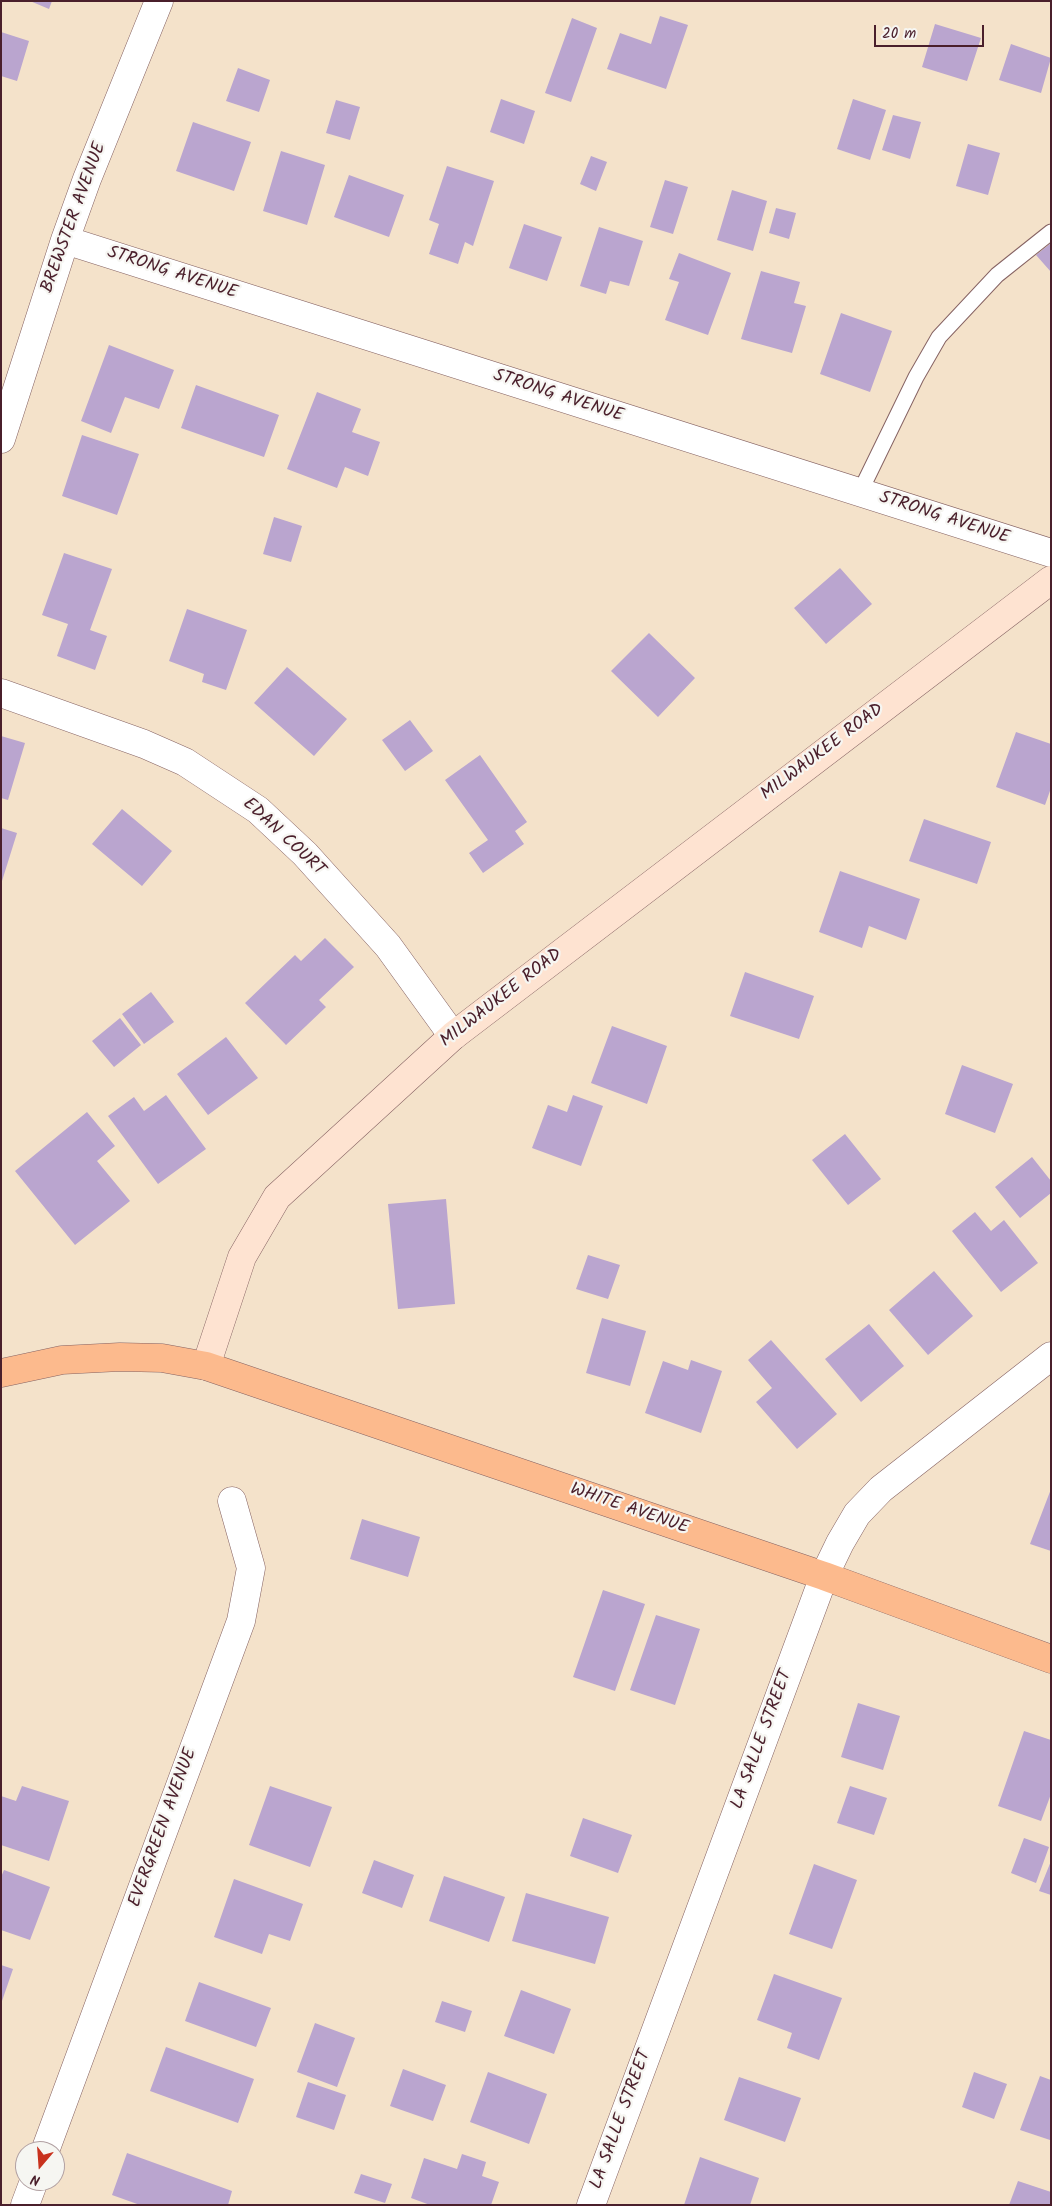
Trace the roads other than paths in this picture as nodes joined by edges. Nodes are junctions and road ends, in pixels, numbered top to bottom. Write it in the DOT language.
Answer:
graph roads {
  1 [pos="159,1"];
  2 [pos="1051,232"];
  3 [pos="65,240"];
  4 [pos="1,439"];
  5 [pos="860,492"];
  6 [pos="1051,553"];
  7 [pos="1051,580"];
  8 [pos="1,693"];
  9 [pos="452,1036"];
  10 [pos="1051,1356"];
  11 [pos="206,1366"];
  12 [pos="1,1374"];
  13 [pos="232,1501"];
  14 [pos="824,1576"];
  15 [pos="1051,1658"];
  16 [pos="49,2141"];
  17 [pos="30,2191"];
  18 [pos="25,2205"];
  19 [pos="591,2205"];
  1 -- 3 [label="street, BREWSTER AVENUE"];
  2 -- 5 [label="lane"];
  3 -- 4 [label="street, BREWSTER AVENUE"];
  3 -- 5 [label="street, STRONG AVENUE"];
  5 -- 6 [label="street, STRONG AVENUE"];
  7 -- 9 [label="street, MILWAUKEE ROAD"];
  8 -- 9 [label="street, EDAN COURT"];
  9 -- 11 [label="street, MILWAUKEE ROAD"];
  10 -- 14 [label="street, LA SALLE STREET"];
  11 -- 12 [label="main road"];
  11 -- 14 [label="main road, WHITE AVENUE"];
  13 -- 16 [label="street, EVERGREEN AVENUE"];
  14 -- 15 [label="main road, WHITE AVENUE"];
  14 -- 19 [label="street, LA SALLE STREET"];
  17 -- 18 [label="street"];
}
